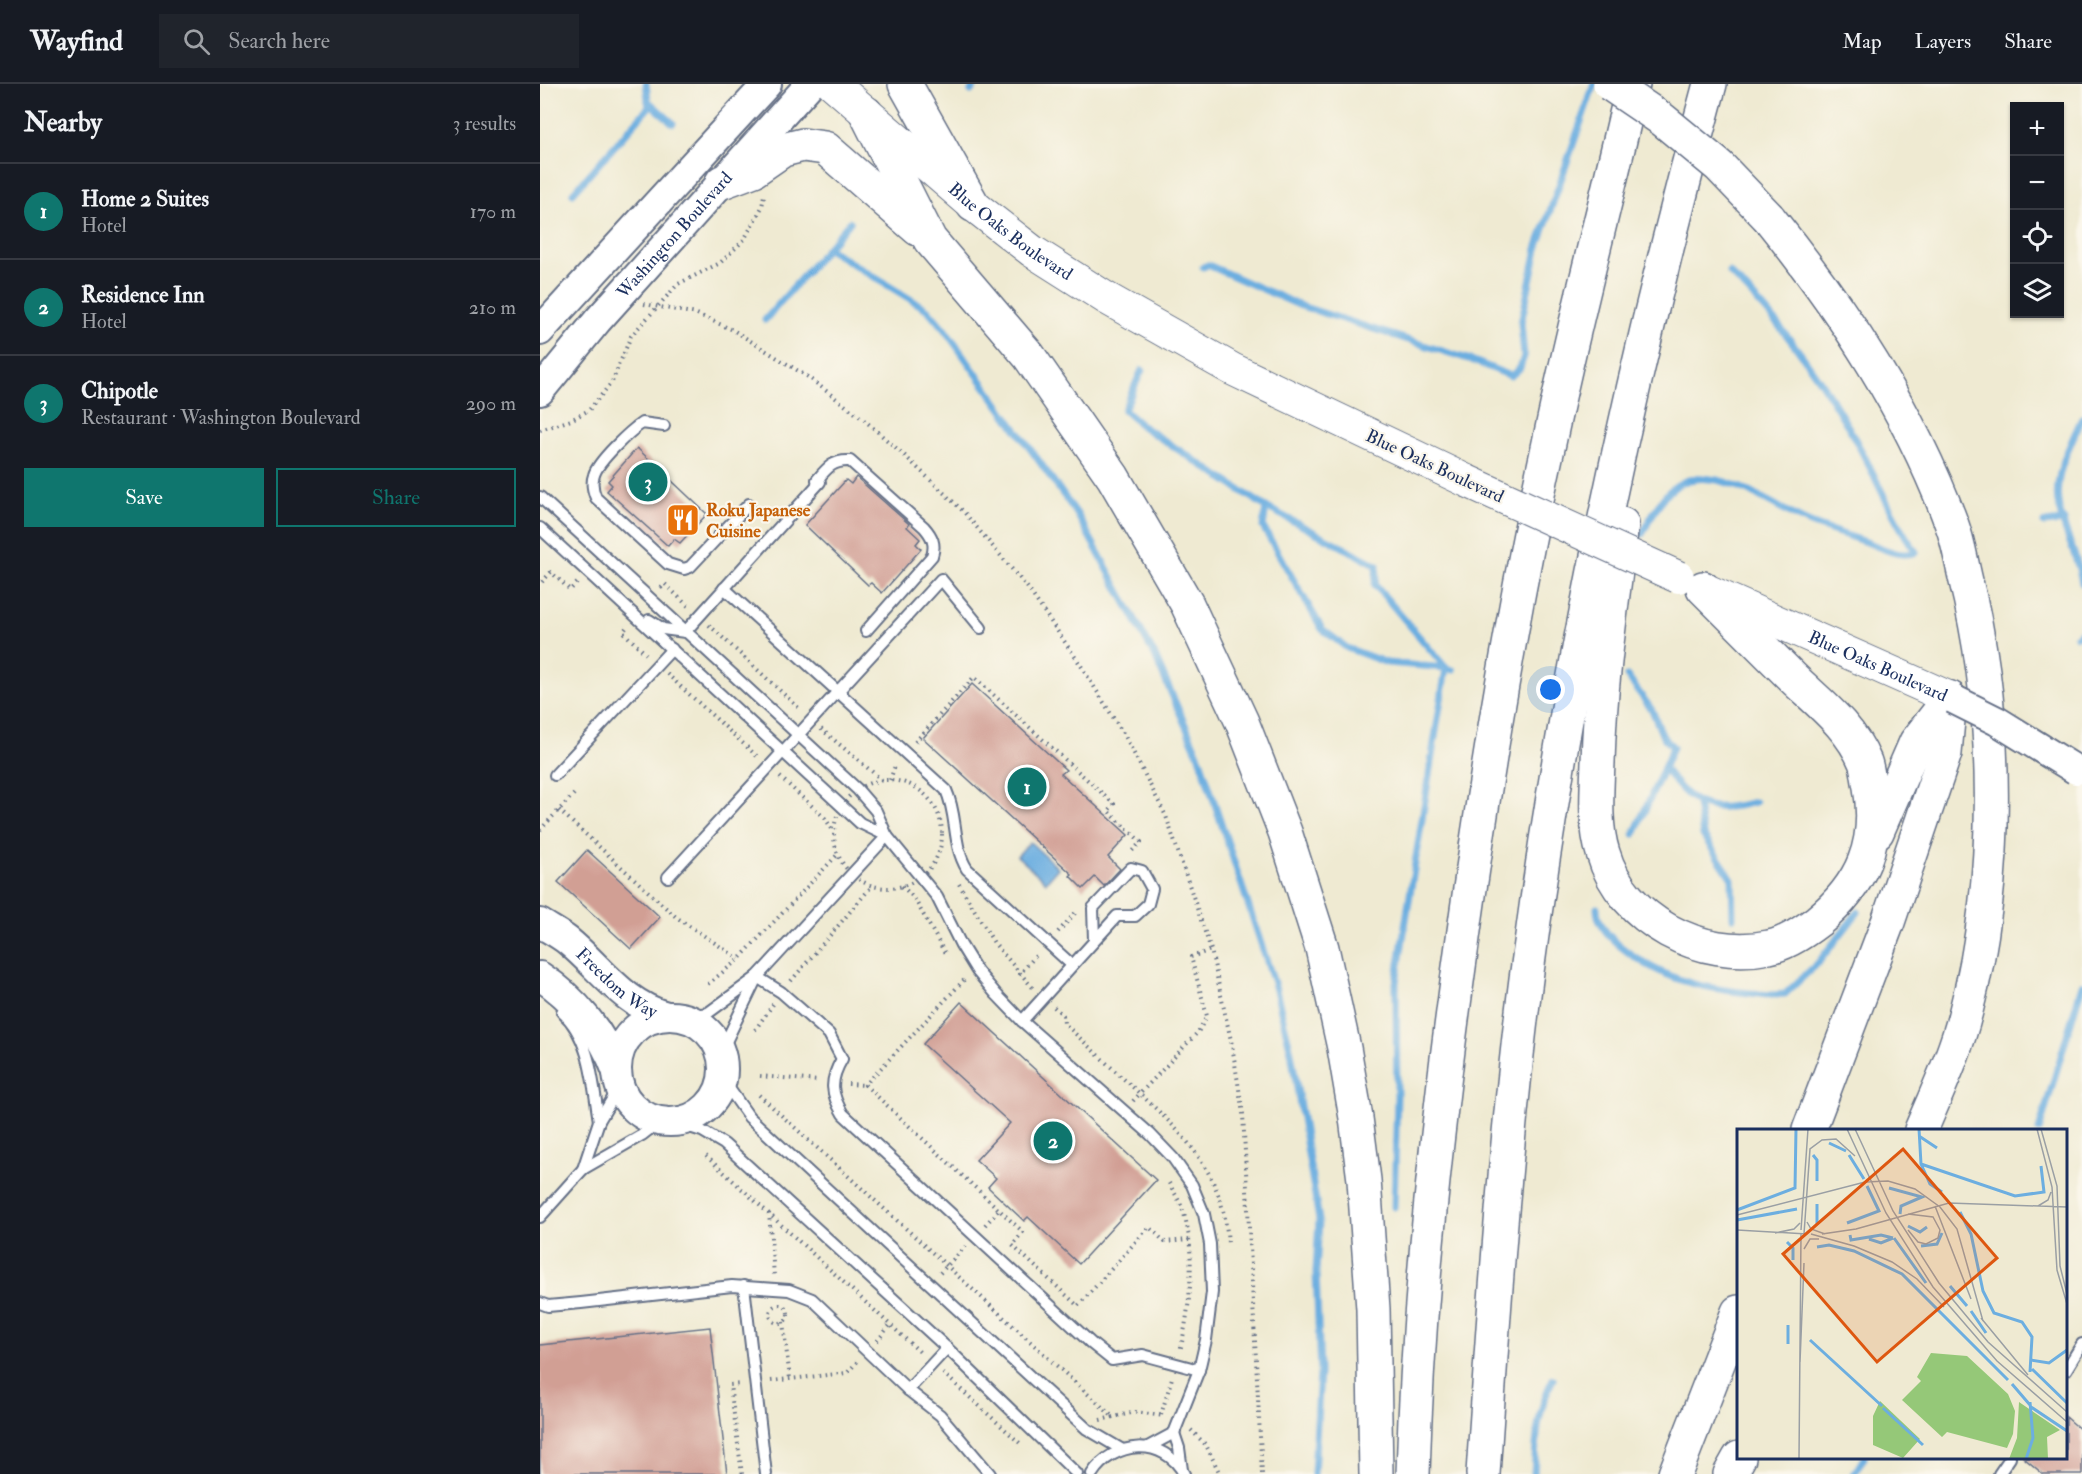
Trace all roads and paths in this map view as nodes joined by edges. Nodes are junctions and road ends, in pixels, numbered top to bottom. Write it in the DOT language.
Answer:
graph roads {
  1 [pos="767,84"];
  2 [pos="810,84"];
  3 [pos="833,84"];
  4 [pos="905,84"];
  5 [pos="1610,84"];
  6 [pos="1634,84"];
  7 [pos="1710,84"];
  8 [pos="866,113"];
  9 [pos="722,182"];
  10 [pos="765,189"];
  11 [pos="973,206"];
  12 [pos="930,240"];
  13 [pos="616,300"];
  14 [pos="658,306"];
  15 [pos="540,331"];
  16 [pos="1644,337"];
  17 [pos="540,391"];
  18 [pos="664,426"];
  19 [pos="540,430"];
  20 [pos="540,497"];
  21 [pos="748,504"];
  22 [pos="540,528"];
  23 [pos="571,574"];
  24 [pos="542,582"];
  25 [pos="579,582"];
  26 [pos="1690,583"];
  27 [pos="724,588"];
  28 [pos="587,589"];
  29 [pos="625,605"];
  30 [pos="619,619"];
  31 [pos="981,628"];
  32 [pos="866,631"];
  33 [pos="685,632"];
  34 [pos="672,649"];
  35 [pos="656,663"];
  36 [pos="837,690"];
  37 [pos="1951,699"];
  38 [pos="798,734"];
  39 [pos="782,751"];
  40 [pos="906,752"];
  41 [pos="768,766"];
  42 [pos="2079,772"];
  43 [pos="555,775"];
  44 [pos="890,780"];
  45 [pos="574,793"];
  46 [pos="559,810"];
  47 [pos="540,830"];
  48 [pos="834,832"];
  49 [pos="887,836"];
  50 [pos="1870,849"];
  51 [pos="838,854"];
  52 [pos="1125,859"];
  53 [pos="668,878"];
  54 [pos="872,886"];
  55 [pos="902,886"];
  56 [pos="1078,909"];
  57 [pos="540,923"];
  58 [pos="1094,940"];
  59 [pos="1048,943"];
  60 [pos="1210,950"];
  61 [pos="739,959"];
  62 [pos="952,963"];
  63 [pos="1072,965"];
  64 [pos="958,971"];
  65 [pos="1019,975"];
  66 [pos="540,976"];
  67 [pos="757,977"];
  68 [pos="964,980"];
  69 [pos="708,984"];
  70 [pos="971,988"];
  71 [pos="781,992"];
  72 [pos="554,1004"];
  73 [pos="674,1016"];
  74 [pos="1022,1021"];
  75 [pos="755,1030"];
  76 [pos="722,1059"];
  77 [pos="760,1076"];
  78 [pos="619,1079"];
  79 [pos="831,1082"];
  80 [pos="865,1085"];
  81 [pos="759,1095"];
  82 [pos="1124,1111"];
  83 [pos="599,1120"];
  84 [pos="667,1122"];
  85 [pos="1810,1129"];
  86 [pos="1922,1129"];
  87 [pos="706,1156"];
  88 [pos="583,1169"];
  89 [pos="1165,1175"];
  90 [pos="999,1209"];
  91 [pos="769,1213"];
  92 [pos="540,1217"];
  93 [pos="976,1234"];
  94 [pos="1189,1240"];
  95 [pos="946,1267"];
  96 [pos="930,1284"];
  97 [pos="744,1286"];
  98 [pos="776,1289"];
  99 [pos="540,1304"];
  100 [pos="778,1305"];
  101 [pos="905,1310"];
  102 [pos="1737,1315"];
  103 [pos="783,1322"];
  104 [pos="891,1325"];
  105 [pos="2082,1344"];
  106 [pos="947,1348"];
  107 [pos="868,1351"];
  108 [pos="932,1363"];
  109 [pos="1176,1364"];
  110 [pos="2067,1368"];
  111 [pos="1199,1370"];
  112 [pos="790,1379"];
  113 [pos="756,1383"];
  114 [pos="908,1390"];
  115 [pos="1161,1415"];
  116 [pos="1112,1416"];
  117 [pos="1174,1433"];
  118 [pos="1148,1448"];
  119 [pos="1121,1449"];
  120 [pos="1027,1450"];
  121 [pos="1738,1459"];
  122 [pos="2009,1459"];
  123 [pos="1216,1462"];
  124 [pos="1183,1472"];
  125 [pos="742,1474"];
  126 [pos="766,1474"];
  127 [pos="990,1474"];
  128 [pos="1077,1474"];
  129 [pos="1092,1474"];
  130 [pos="1220,1474"];
  131 [pos="1262,1474"];
  132 [pos="1376,1474"];
  133 [pos="1413,1474"];
  134 [pos="1483,1474"];
  135 [pos="1675,1474"];
  136 [pos="1730,1474"];
  137 [pos="1999,1474"];
  1 -- 15 [label="main road, Washington Boulevard"];
  2 -- 9 [label="main road, Washington Boulevard"];
  3 -- 8 [label="main road, Blue Oaks Boulevard"];
  4 -- 11 [label="highway"];
  5 -- 86 [label="highway, bridge"];
  6 -- 133 [label="highway"];
  7 -- 16 [label="highway"];
  8 -- 11 [label="main road, Blue Oaks Boulevard"];
  8 -- 12 [label="highway"];
  9 -- 12 [label="highway"];
  9 -- 13 [label="main road, Washington Boulevard"];
  10 -- 14 [label="path"];
  11 -- 26 [label="main road, Blue Oaks Boulevard, bridge"];
  12 -- 132 [label="highway"];
  13 -- 14 [label="path"];
  13 -- 17 [label="main road, Washington Boulevard"];
  14 -- 19 [label="path"];
  14 -- 60 [label="path"];
  16 -- 50 [label="highway"];
  16 -- 134 [label="highway"];
  18 -- 21 [label="lane"];
  20 -- 33 [label="lane"];
  22 -- 29 [label="lane"];
  23 -- 25 [label="path"];
  24 -- 25 [label="path"];
  25 -- 28 [label="path"];
  26 -- 37 [label="main road, Blue Oaks Boulevard"];
  26 -- 50 [label="highway"];
  27 -- 32 [label="lane"];
  27 -- 33 [label="lane"];
  27 -- 36 [label="lane"];
  29 -- 33 [label="lane"];
  29 -- 34 [label="lane"];
  30 -- 35 [label="path"];
  31 -- 36 [label="lane"];
  33 -- 38 [label="lane"];
  34 -- 35 [label="lane"];
  34 -- 39 [label="lane"];
  35 -- 41 [label="path"];
  35 -- 43 [label="lane"];
  36 -- 38 [label="lane"];
  36 -- 40 [label="lane"];
  37 -- 42 [label="main road, Blue Oaks Boulevard, bridge"];
  37 -- 50 [label="highway"];
  37 -- 85 [label="highway"];
  38 -- 39 [label="lane"];
  38 -- 49 [label="lane"];
  39 -- 41 [label="lane"];
  39 -- 49 [label="lane"];
  40 -- 44 [label="path"];
  40 -- 52 [label="path"];
  40 -- 59 [label="lane"];
  41 -- 48 [label="path"];
  41 -- 53 [label="lane"];
  45 -- 46 [label="path"];
  46 -- 47 [label="path"];
  46 -- 61 [label="path"];
  49 -- 67 [label="lane"];
  49 -- 74 [label="lane"];
  51 -- 61 [label="path"];
  54 -- 71 [label="path"];
  55 -- 62 [label="path"];
  56 -- 59 [label="path"];
  57 -- 73 [label="main road, Freedom Way"];
  58 -- 58 [label="lane"];
  58 -- 63 [label="lane"];
  59 -- 63 [label="lane"];
  59 -- 65 [label="path"];
  60 -- 82 [label="path"];
  60 -- 131 [label="path"];
  61 -- 69 [label="path"];
  63 -- 74 [label="lane"];
  64 -- 68 [label="path"];
  66 -- 78 [label="main road"];
  67 -- 71 [label="lane"];
  67 -- 73 [label="lane"];
  67 -- 76 [label="lane"];
  68 -- 70 [label="path"];
  68 -- 80 [label="path"];
  71 -- 75 [label="path"];
  71 -- 79 [label="lane"];
  72 -- 83 [label="lane"];
  73 -- 76 [label="main road"];
  73 -- 78 [label="main road"];
  74 -- 82 [label="lane"];
  76 -- 84 [label="main road"];
  76 -- 96 [label="lane"];
  77 -- 79 [label="path"];
  78 -- 83 [label="lane"];
  78 -- 84 [label="main road"];
  79 -- 80 [label="path"];
  79 -- 93 [label="lane"];
  80 -- 90 [label="path"];
  81 -- 95 [label="path"];
  82 -- 111 [label="lane"];
  83 -- 88 [label="lane"];
  84 -- 88 [label="lane"];
  84 -- 101 [label="lane"];
  87 -- 91 [label="path"];
  88 -- 92 [label="lane"];
  89 -- 94 [label="path"];
  90 -- 93 [label="path"];
  90 -- 94 [label="path"];
  91 -- 98 [label="path"];
  91 -- 104 [label="path"];
  93 -- 95 [label="path"];
  93 -- 109 [label="lane"];
  94 -- 109 [label="path"];
  95 -- 96 [label="path"];
  95 -- 116 [label="path"];
  96 -- 119 [label="lane"];
  97 -- 98 [label="lane"];
  97 -- 99 [label="lane"];
  97 -- 113 [label="lane"];
  98 -- 100 [label="path"];
  98 -- 107 [label="lane"];
  100 -- 103 [label="path"];
  100 -- 103 [label="path"];
  101 -- 104 [label="path"];
  101 -- 106 [label="lane"];
  102 -- 135 [label="highway"];
  103 -- 112 [label="path"];
  104 -- 107 [label="path"];
  104 -- 108 [label="path"];
  105 -- 110 [label="lane"];
  106 -- 108 [label="lane"];
  106 -- 128 [label="lane"];
  107 -- 112 [label="path"];
  107 -- 114 [label="lane"];
  108 -- 114 [label="lane"];
  108 -- 120 [label="path"];
  109 -- 111 [label="lane"];
  109 -- 115 [label="path"];
  111 -- 117 [label="lane"];
  112 -- 113 [label="path"];
  113 -- 125 [label="path"];
  113 -- 126 [label="lane"];
  114 -- 127 [label="lane"];
  117 -- 118 [label="lane"];
  117 -- 124 [label="lane"];
  118 -- 119 [label="lane"];
  118 -- 124 [label="lane"];
  119 -- 129 [label="lane"];
  121 -- 136 [label="highway"];
  122 -- 137 [label="lane"];
  123 -- 130 [label="path"];
}
